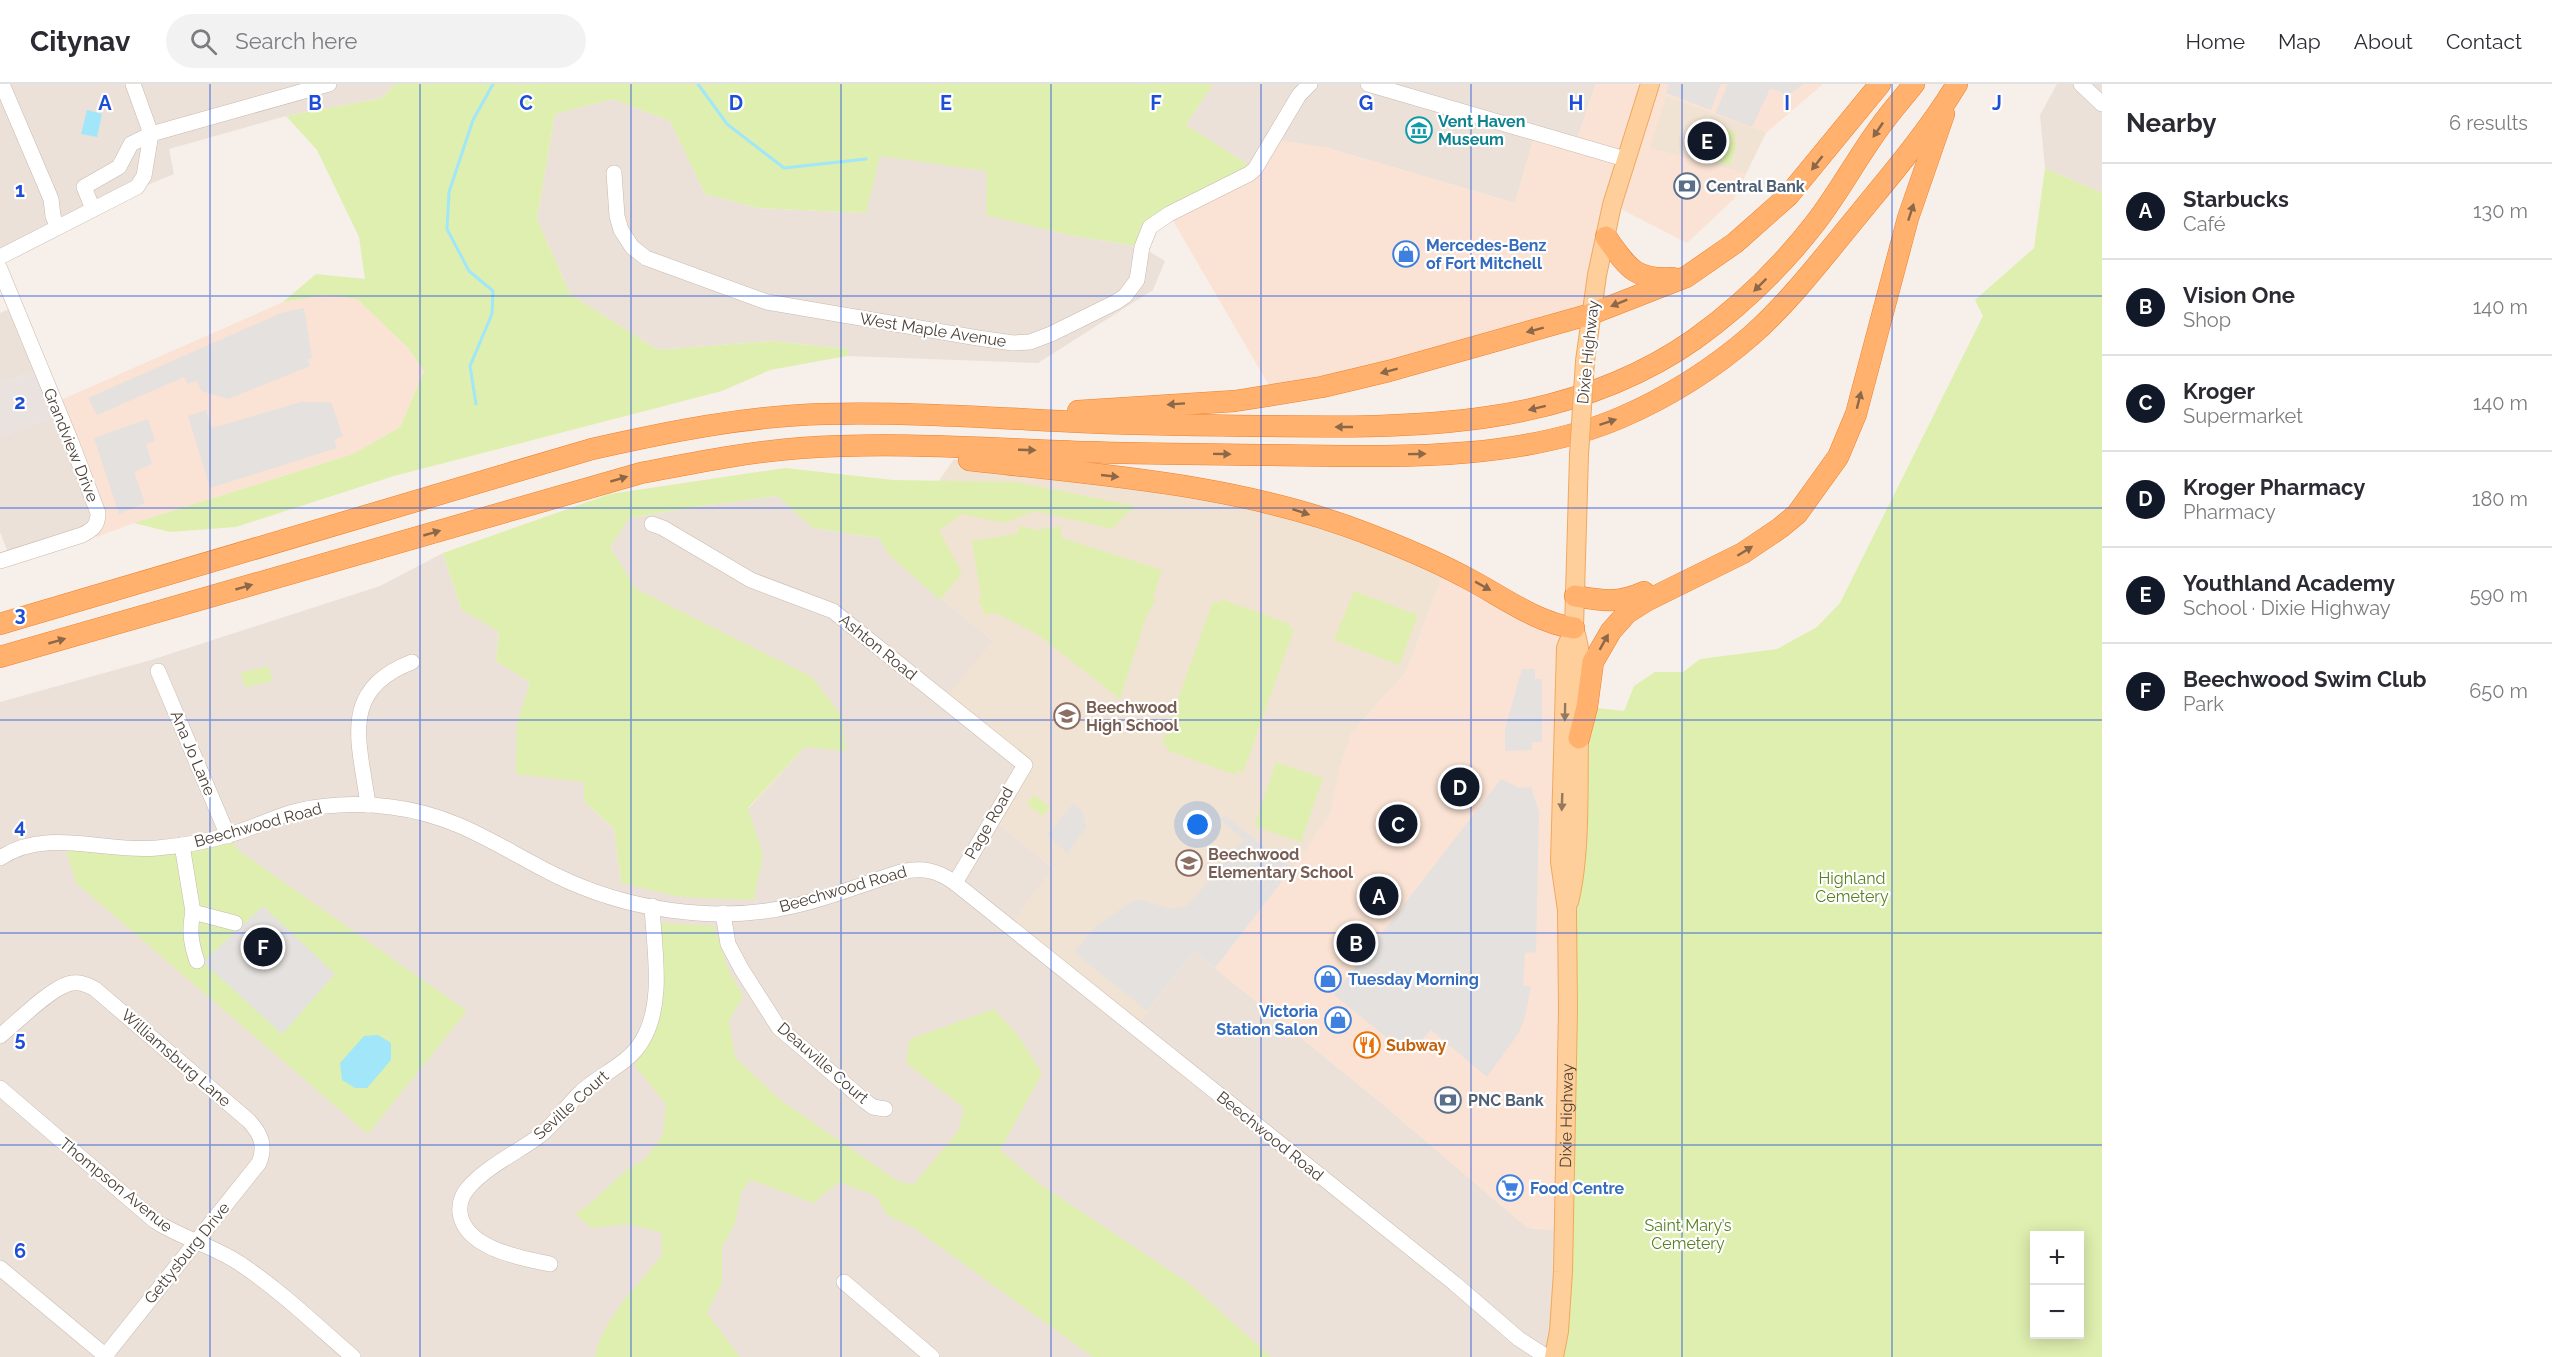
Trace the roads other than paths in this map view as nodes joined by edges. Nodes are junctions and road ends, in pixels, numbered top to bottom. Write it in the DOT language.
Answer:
graph roads {
  1 [pos="2,84"];
  2 [pos="133,84"];
  3 [pos="329,84"];
  4 [pos="1310,84"];
  5 [pos="1368,84"];
  6 [pos="1650,84"];
  7 [pos="1880,84"];
  8 [pos="1914,84"];
  9 [pos="2080,84"];
  10 [pos="1953,90"];
  11 [pos="2102,104"];
  12 [pos="151,134"];
  13 [pos="1625,159"];
  14 [pos="614,173"];
  15 [pos="93,209"];
  16 [pos="57,226"];
  17 [pos="1606,237"];
  18 [pos="0,257"];
  19 [pos="0,269"];
  20 [pos="1686,277"];
  21 [pos="1592,314"];
  22 [pos="985,417"];
  23 [pos="801,448"];
  24 [pos="652,524"];
  25 [pos="0,561"];
  26 [pos="1693,577"];
  27 [pos="1575,596"];
  28 [pos="0,624"];
  29 [pos="1574,628"];
  30 [pos="0,657"];
  31 [pos="412,662"];
  32 [pos="158,670"];
  33 [pos="1579,738"];
  34 [pos="1025,765"];
  35 [pos="368,805"];
  36 [pos="228,836"];
  37 [pos="182,845"];
  38 [pos="0,858"];
  39 [pos="955,882"];
  40 [pos="652,906"];
  41 [pos="1567,910"];
  42 [pos="193,912"];
  43 [pos="723,913"];
  44 [pos="235,923"];
  45 [pos="197,961"];
  46 [pos="0,1036"];
  47 [pos="0,1088"];
  48 [pos="885,1109"];
  49 [pos="263,1148"];
  50 [pos="195,1243"];
  51 [pos="550,1264"];
  52 [pos="0,1268"];
  53 [pos="844,1282"];
  54 [pos="106,1356"];
  55 [pos="352,1357"];
  56 [pos="932,1357"];
  57 [pos="1547,1357"];
  58 [pos="1554,1357"];
  1 -- 16 [label="street"];
  2 -- 12 [label="street"];
  3 -- 12 [label="street"];
  4 -- 14 [label="street, West Maple Avenue"];
  5 -- 13 [label="street"];
  6 -- 13 [label="main road, Dixie Highway"];
  7 -- 20 [label="highway, one-way"];
  8 -- 22 [label="highway, one-way"];
  9 -- 11 [label="street"];
  23 -- 10 [label="highway, one-way"];
  26 -- 10 [label="highway, one-way"];
  12 -- 15 [label="street"];
  12 -- 15 [label="street"];
  13 -- 17 [label="main road, Dixie Highway"];
  15 -- 16 [label="street"];
  16 -- 18 [label="street"];
  17 -- 20 [label="highway"];
  17 -- 21 [label="main road, Dixie Highway"];
  19 -- 25 [label="street, Grandview Drive"];
  20 -- 21 [label="highway, one-way"];
  21 -- 22 [label="highway, one-way"];
  21 -- 27 [label="main road, Dixie Highway, bridge"];
  22 -- 28 [label="highway"];
  23 -- 29 [label="highway, one-way"];
  30 -- 23 [label="highway, one-way"];
  24 -- 34 [label="street, Ashton Road"];
  26 -- 27 [label="highway"];
  33 -- 26 [label="highway, one-way"];
  27 -- 29 [label="main road, Dixie Highway"];
  29 -- 33 [label="main road, Dixie Highway"];
  29 -- 41 [label="main road, Dixie Highway, one-way"];
  31 -- 35 [label="street"];
  32 -- 36 [label="street, Ana Jo Lane"];
  33 -- 41 [label="main road, Dixie Highway"];
  34 -- 39 [label="street, Page Road"];
  35 -- 36 [label="street, Beechwood Road"];
  35 -- 40 [label="street, Beechwood Road"];
  36 -- 37 [label="street, Beechwood Road"];
  37 -- 38 [label="street, Beechwood Road"];
  37 -- 42 [label="street"];
  39 -- 43 [label="street, Beechwood Road"];
  39 -- 57 [label="street, Beechwood Road"];
  40 -- 43 [label="street, Beechwood Road"];
  40 -- 51 [label="street, Seville Court"];
  41 -- 58 [label="main road, Dixie Highway"];
  42 -- 44 [label="street"];
  42 -- 45 [label="street"];
  43 -- 48 [label="street, Deauville Court"];
  46 -- 49 [label="street, Williamsburg Lane"];
  47 -- 50 [label="street, Thompson Avenue"];
  49 -- 50 [label="street, Gettysburg Drive"];
  50 -- 54 [label="street, Gettysburg Drive"];
  50 -- 55 [label="street, Thompson Avenue"];
  52 -- 54 [label="street"];
  53 -- 56 [label="street"];
}
